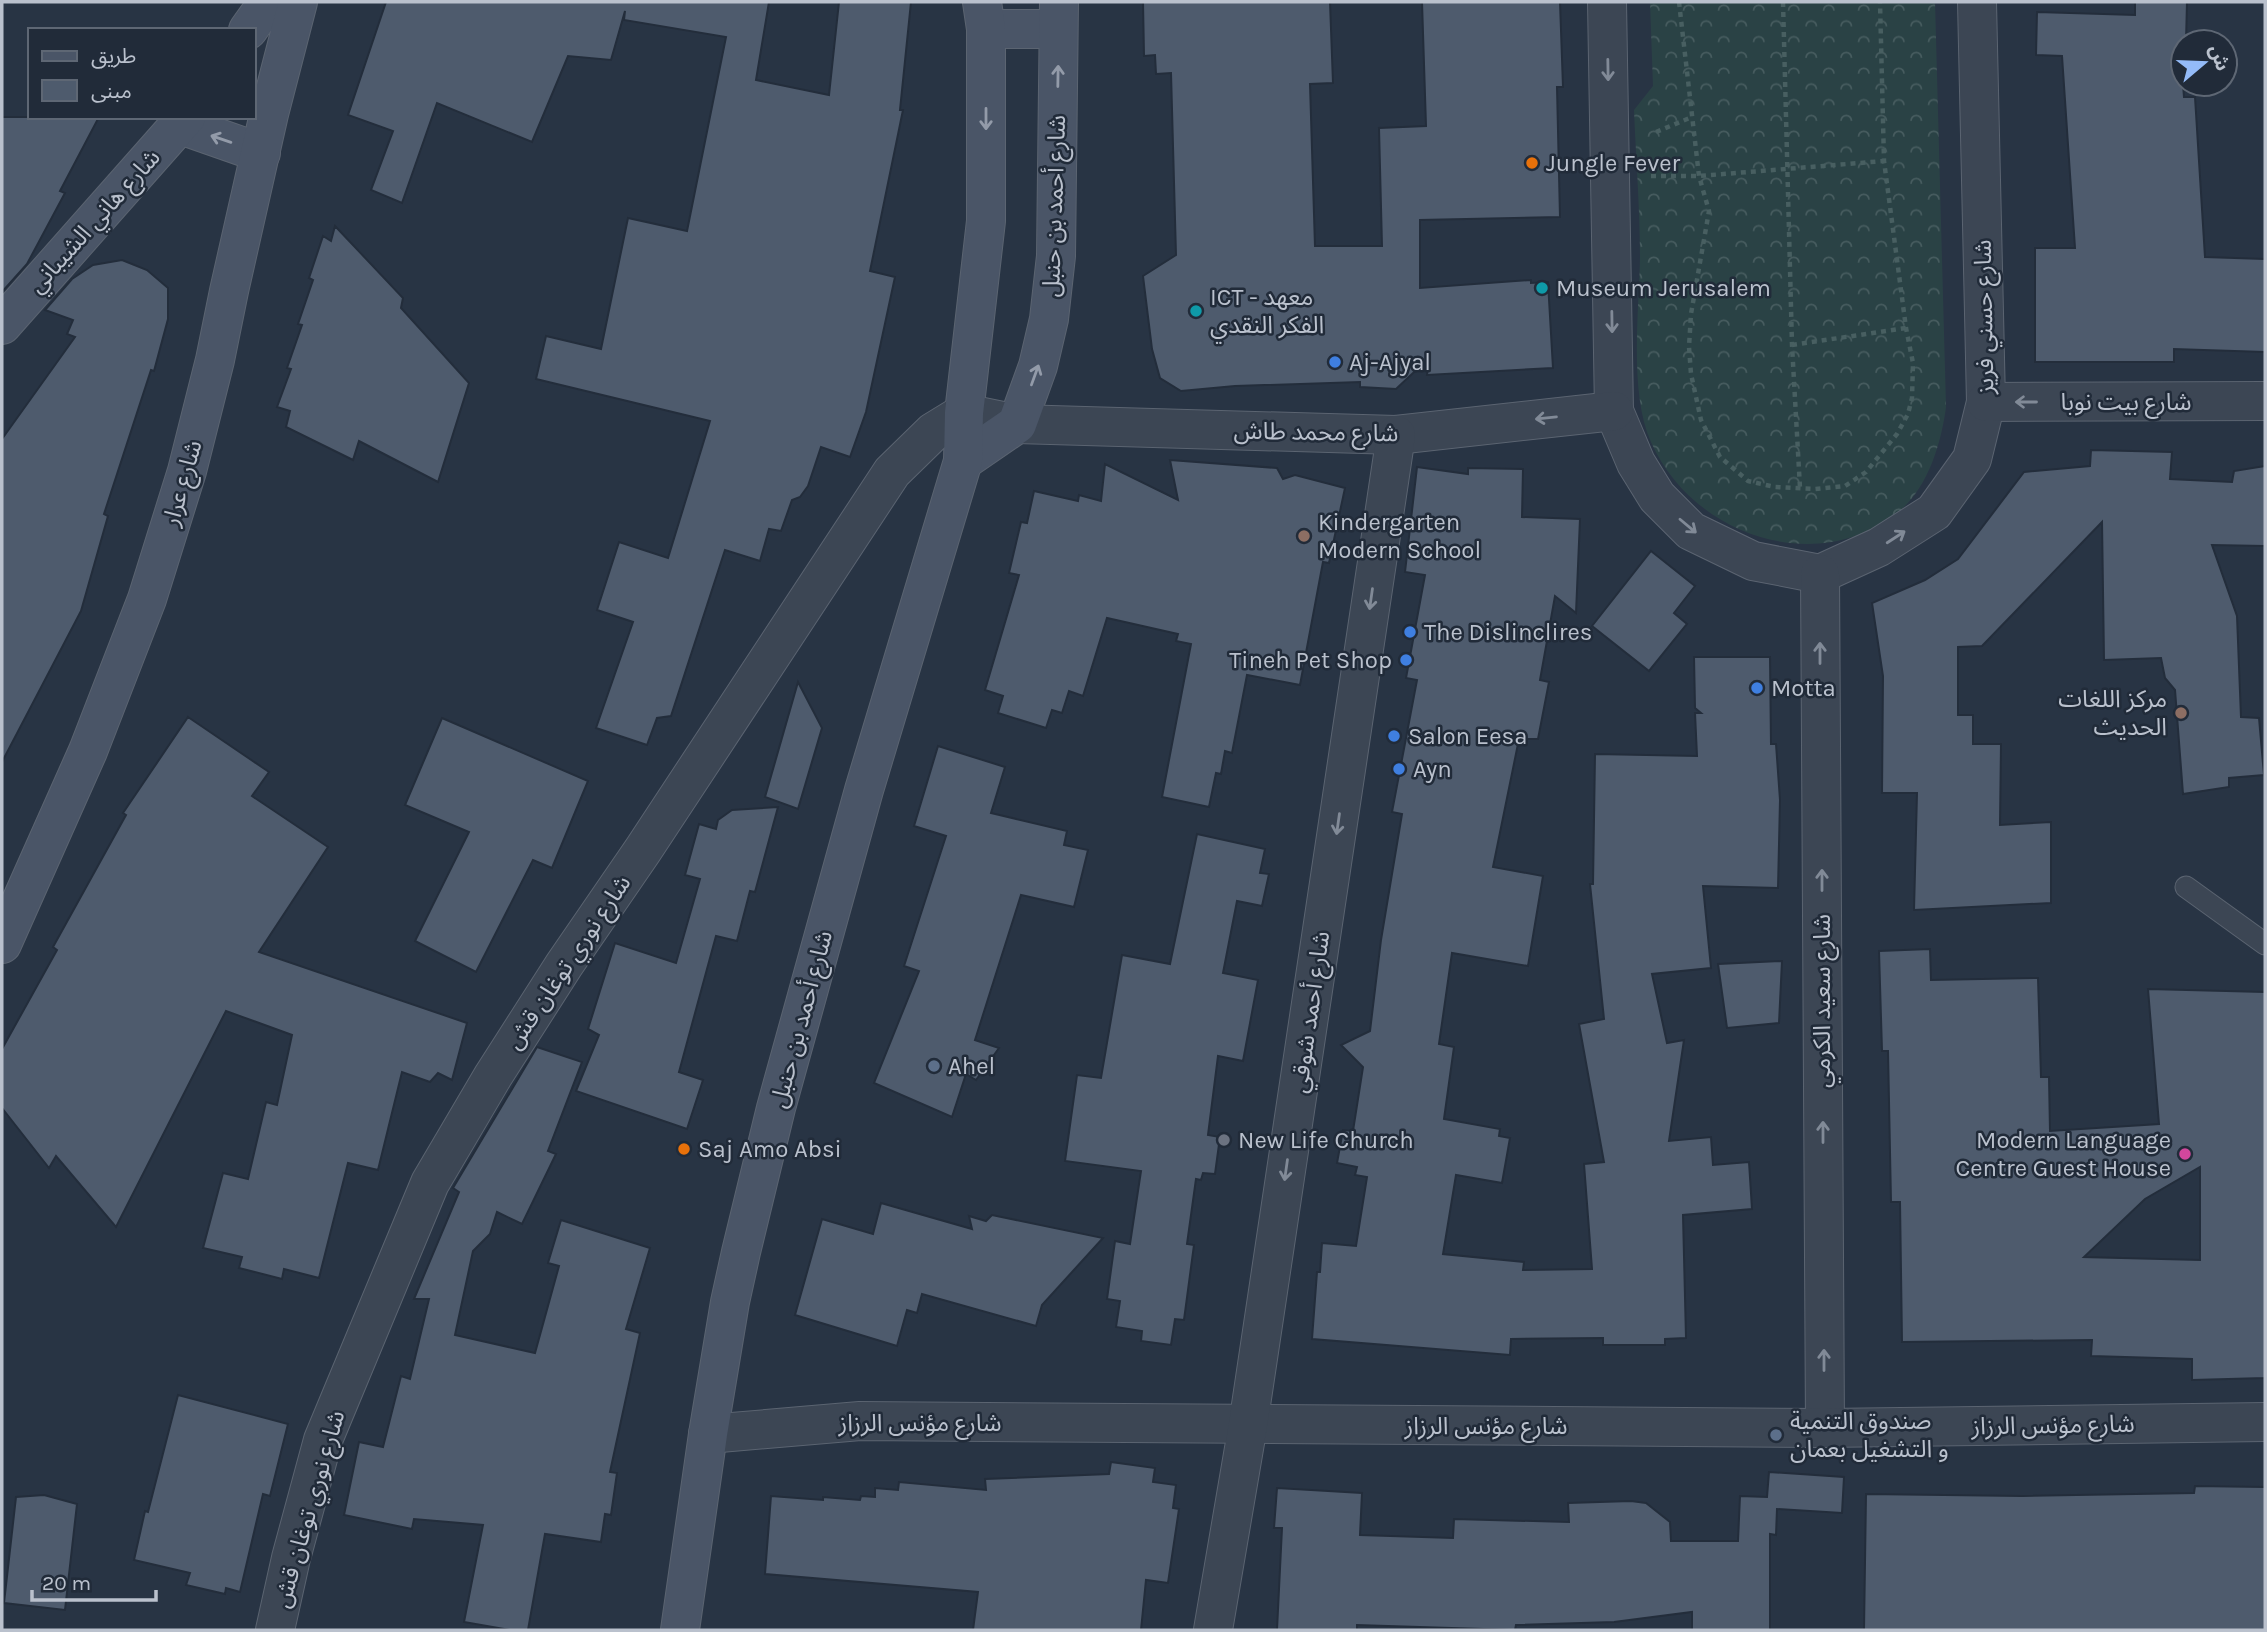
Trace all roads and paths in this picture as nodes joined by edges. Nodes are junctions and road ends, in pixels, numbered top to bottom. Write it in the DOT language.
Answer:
graph roads {
  1 [pos="268,2"];
  2 [pos="298,2"];
  3 [pos="1607,2"];
  4 [pos="1679,2"];
  5 [pos="1783,2"];
  6 [pos="1881,2"];
  7 [pos="1977,2"];
  8 [pos="984,15"];
  9 [pos="1058,15"];
  10 [pos="249,28"];
  11 [pos="1692,117"];
  12 [pos="184,121"];
  13 [pos="1656,132"];
  14 [pos="261,153"];
  15 [pos="1884,161"];
  16 [pos="1788,168"];
  17 [pos="1699,176"];
  18 [pos="2,325"];
  19 [pos="1906,328"];
  20 [pos="1792,345"];
  21 [pos="2265,401"];
  22 [pos="1986,402"];
  23 [pos="1614,411"];
  24 [pos="964,413"];
  25 [pos="1017,424"];
  26 [pos="1396,435"];
  27 [pos="963,461"];
  28 [pos="1800,488"];
  29 [pos="1820,574"];
  30 [pos="2186,887"];
  31 [pos="2,944"];
  32 [pos="2265,944"];
  33 [pos="2265,1422"];
  34 [pos="1248,1425"];
  35 [pos="1825,1428"];
  36 [pos="708,1434"];
  37 [pos="275,1630"];
  38 [pos="680,1630"];
  39 [pos="1213,1630"];
  1 -- 10 [label="street"];
  2 -- 14 [label="street, شارع عرار"];
  3 -- 23 [label="street, one-way"];
  4 -- 11 [label="path"];
  5 -- 16 [label="path"];
  6 -- 15 [label="path"];
  7 -- 22 [label="street, شارع حسني فريز"];
  8 -- 9 [label="street"];
  8 -- 24 [label="street, شارع أحمد بن حنبل, one-way"];
  25 -- 9 [label="street, شارع أحمد بن حنبل, one-way"];
  11 -- 13 [label="path"];
  11 -- 17 [label="path"];
  14 -- 12 [label="street, one-way"];
  12 -- 18 [label="street, شارع هاني الشيباني"];
  14 -- 31 [label="street, شارع عرار"];
  15 -- 16 [label="path"];
  15 -- 19 [label="path"];
  16 -- 17 [label="path"];
  16 -- 20 [label="path"];
  17 -- 28 [label="path"];
  19 -- 20 [label="path"];
  19 -- 28 [label="path"];
  20 -- 28 [label="path"];
  21 -- 22 [label="street, شارع بيت نوبا, one-way"];
  29 -- 22 [label="street, شارع حسني فريز, one-way"];
  23 -- 26 [label="street, شارع محمد طاش, one-way"];
  23 -- 29 [label="street, one-way"];
  24 -- 25 [label="street"];
  24 -- 27 [label="street, شارع أحمد بن حنبل"];
  24 -- 37 [label="street, شارع نوري توغان قش"];
  25 -- 26 [label="street, شارع محمد طاش"];
  25 -- 27 [label="street"];
  26 -- 34 [label="street, شارع أحمد شوقي, one-way"];
  27 -- 36 [label="street, شارع أحمد بن حنبل"];
  35 -- 29 [label="street, شارع سعيد الكرمي, one-way"];
  30 -- 32 [label="lane"];
  33 -- 35 [label="street, شارع مؤنس الرزاز"];
  34 -- 35 [label="street, شارع مؤنس الرزاز"];
  34 -- 36 [label="street, شارع مؤنس الرزاز"];
  34 -- 39 [label="street, شارع أحمد شوقي"];
  36 -- 38 [label="street, شارع أحمد بن حنبل"];
}
